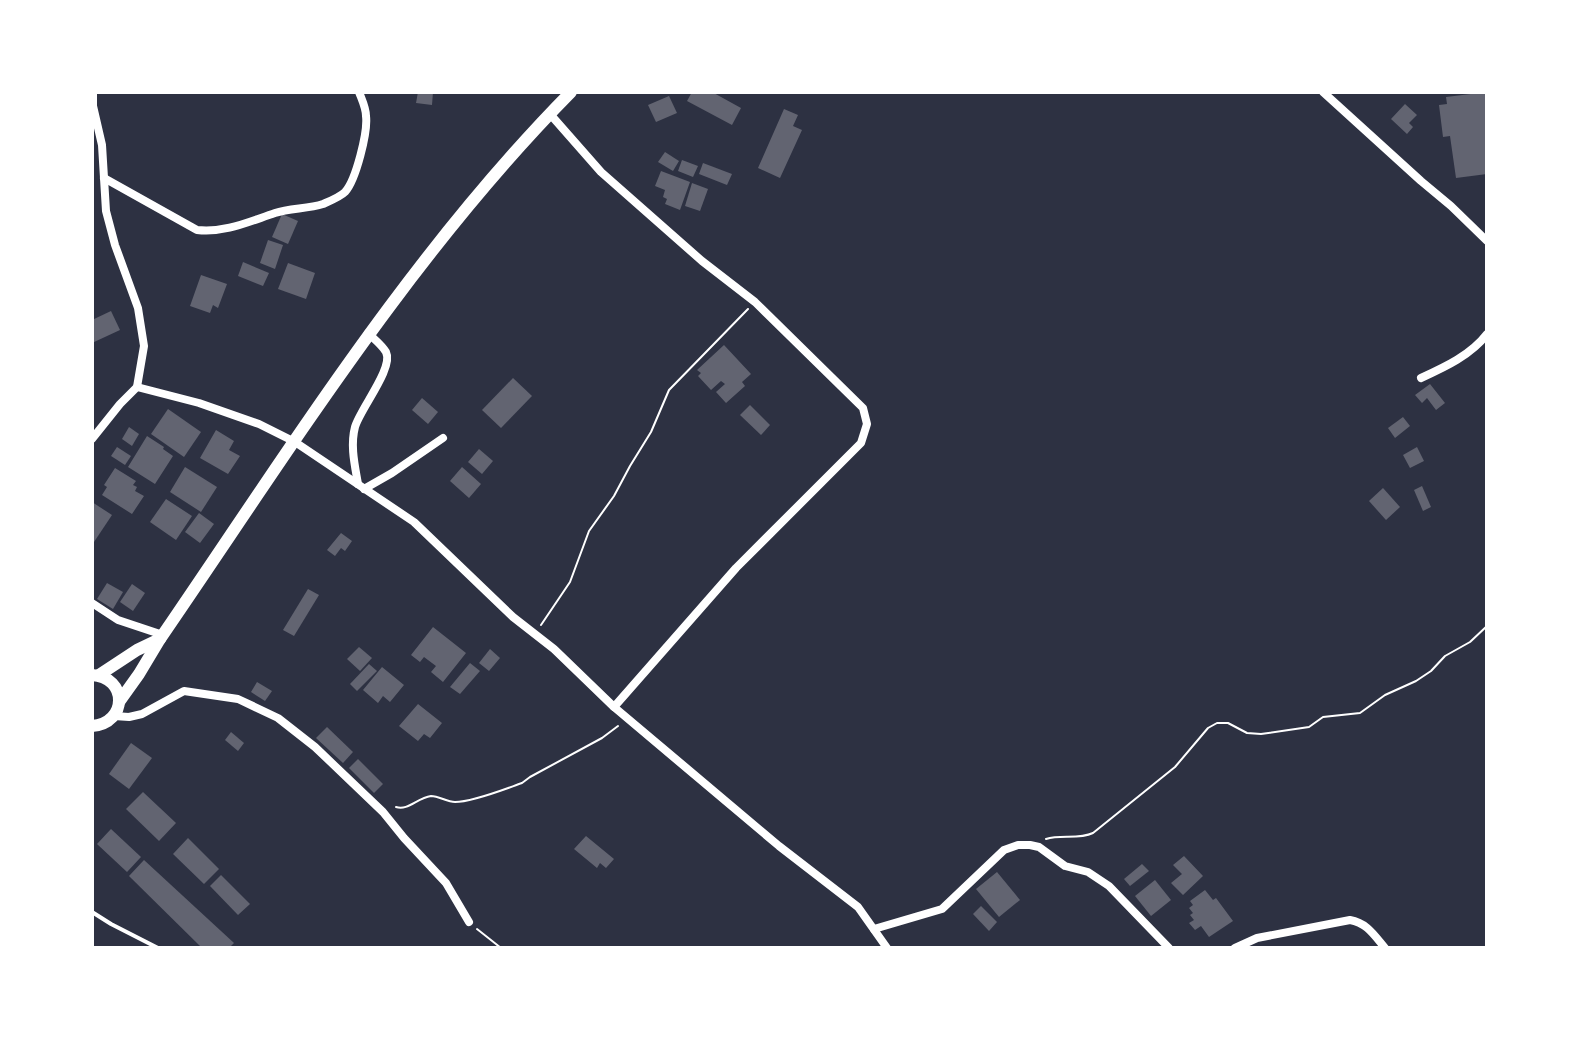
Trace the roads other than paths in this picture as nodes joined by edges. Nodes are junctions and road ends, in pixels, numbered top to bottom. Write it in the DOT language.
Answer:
graph roads {
  1 [pos="93,92"];
  2 [pos="359,92"];
  3 [pos="571,92"];
  4 [pos="1323,92"];
  5 [pos="550,114"];
  6 [pos="104,178"];
  7 [pos="1487,241"];
  8 [pos="368,333"];
  9 [pos="1487,334"];
  10 [pos="1421,378"];
  11 [pos="137,387"];
  12 [pos="443,438"];
  13 [pos="92,439"];
  14 [pos="295,442"];
  15 [pos="361,487"];
  16 [pos="92,603"];
  17 [pos="161,637"];
  18 [pos="96,675"];
  19 [pos="119,702"];
  20 [pos="614,707"];
  21 [pos="114,716"];
  22 [pos="93,727"];
  23 [pos="92,912"];
  24 [pos="469,922"];
  25 [pos="874,929"];
  26 [pos="158,948"];
  27 [pos="887,948"];
  28 [pos="1169,948"];
  29 [pos="1235,948"];
  30 [pos="1385,948"];
  1 -- 6 [label="street"];
  2 -- 6 [label="street"];
  3 -- 5 [label="main road"];
  4 -- 7 [label="street"];
  5 -- 8 [label="main road"];
  5 -- 20 [label="street"];
  6 -- 11 [label="street"];
  8 -- 14 [label="main road"];
  8 -- 15 [label="street"];
  9 -- 10 [label="street"];
  11 -- 13 [label="street"];
  11 -- 14 [label="street"];
  12 -- 15 [label="street"];
  14 -- 15 [label="street"];
  14 -- 17 [label="main road"];
  15 -- 20 [label="street"];
  16 -- 17 [label="street"];
  17 -- 18 [label="main road"];
  17 -- 19 [label="main road"];
  18 -- 19 [label="main road"];
  19 -- 21 [label="main road"];
  20 -- 25 [label="street"];
  21 -- 22 [label="main road"];
  21 -- 24 [label="street"];
  23 -- 26 [label="lane"];
  25 -- 27 [label="street"];
  25 -- 28 [label="street"];
  29 -- 30 [label="street"];
}
